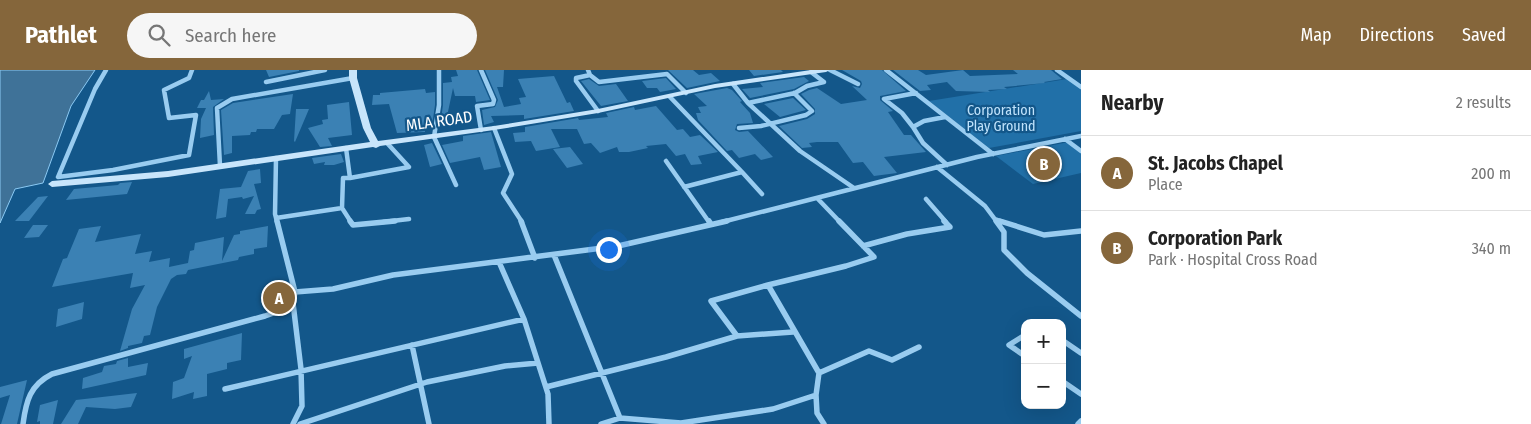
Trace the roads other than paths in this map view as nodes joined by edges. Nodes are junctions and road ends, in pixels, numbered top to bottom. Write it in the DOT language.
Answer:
graph roads {
  1 [pos="106,70"];
  2 [pos="192,70"];
  3 [pos="325,70"];
  4 [pos="439,70"];
  5 [pos="481,70"];
  6 [pos="826,70"];
  7 [pos="830,70"];
  8 [pos="886,70"];
  9 [pos="1056,70"];
  10 [pos="589,72"];
  11 [pos="811,72"];
  12 [pos="353,74"];
  13 [pos="266,82"];
  14 [pos="733,84"];
  15 [pos="858,84"];
  16 [pos="1081,87"];
  17 [pos="686,93"];
  18 [pos="794,93"];
  19 [pos="916,93"];
  20 [pos="670,97"];
  21 [pos="748,103"];
  22 [pos="598,111"];
  23 [pos="945,117"];
  24 [pos="771,123"];
  25 [pos="913,126"];
  26 [pos="494,128"];
  27 [pos="739,128"];
  28 [pos="481,130"];
  29 [pos="1081,136"];
  30 [pos="434,137"];
  31 [pos="1065,139"];
  32 [pos="387,143"];
  33 [pos="376,145"];
  34 [pos="346,148"];
  35 [pos="1081,151"];
  36 [pos="992,154"];
  37 [pos="276,158"];
  38 [pos="666,161"];
  39 [pos="947,165"];
  40 [pos="220,166"];
  41 [pos="937,167"];
  42 [pos="742,172"];
  43 [pos="350,178"];
  44 [pos="52,184"];
  45 [pos="456,185"];
  46 [pos="684,187"];
  47 [pos="854,188"];
  48 [pos="762,194"];
  49 [pos="817,198"];
  50 [pos="926,200"];
  51 [pos="342,208"];
  52 [pos="276,218"];
  53 [pos="409,219"];
  54 [pos="994,219"];
  55 [pos="711,224"];
  56 [pos="1081,231"];
  57 [pos="862,246"];
  58 [pos="554,255"];
  59 [pos="535,258"];
  60 [pos="499,262"];
  61 [pos="768,285"];
  62 [pos="295,292"];
  63 [pos="293,303"];
  64 [pos="1081,316"];
  65 [pos="524,319"];
  66 [pos="793,332"];
  67 [pos="737,336"];
  68 [pos="1021,338"];
  69 [pos="1066,343"];
  70 [pos="412,345"];
  71 [pos="919,347"];
  72 [pos="1021,353"];
  73 [pos="1081,353"];
  74 [pos="538,362"];
  75 [pos="302,369"];
  76 [pos="602,372"];
  77 [pos="819,374"];
  78 [pos="421,384"];
  79 [pos="1066,384"];
  80 [pos="546,387"];
  81 [pos="225,389"];
  82 [pos="1081,394"];
  83 [pos="816,395"];
  84 [pos="620,418"];
  85 [pos="321,421"];
  86 [pos="1081,421"];
  87 [pos="23,424"];
  88 [pos="293,424"];
  89 [pos="300,424"];
  90 [pos="429,424"];
  91 [pos="549,424"];
  92 [pos="602,424"];
  93 [pos="824,424"];
  94 [pos="1078,424"];
  1 -- 2 [label="street"];
  3 -- 13 [label="street"];
  4 -- 30 [label="street"];
  5 -- 28 [label="street"];
  6 -- 11 [label="street, MLA ROAD"];
  7 -- 15 [label="street"];
  8 -- 19 [label="street"];
  9 -- 16 [label="street"];
  10 -- 17 [label="street"];
  10 -- 22 [label="street"];
  11 -- 14 [label="street, MLA ROAD"];
  11 -- 18 [label="street"];
  12 -- 33 [label="street"];
  12 -- 40 [label="street"];
  14 -- 17 [label="street, MLA ROAD"];
  14 -- 21 [label="street"];
  17 -- 20 [label="street, MLA ROAD"];
  18 -- 21 [label="street"];
  18 -- 24 [label="street"];
  19 -- 23 [label="street"];
  19 -- 25 [label="street"];
  20 -- 22 [label="street, MLA ROAD"];
  20 -- 42 [label="street"];
  21 -- 24 [label="street"];
  22 -- 26 [label="street, MLA ROAD"];
  23 -- 25 [label="street"];
  23 -- 36 [label="street"];
  24 -- 27 [label="street"];
  24 -- 47 [label="street"];
  25 -- 39 [label="street"];
  26 -- 28 [label="street, MLA ROAD"];
  26 -- 59 [label="street"];
  28 -- 30 [label="street, MLA ROAD"];
  29 -- 31 [label="street"];
  30 -- 32 [label="street, MLA ROAD"];
  30 -- 45 [label="street"];
  31 -- 35 [label="street"];
  31 -- 36 [label="street"];
  32 -- 33 [label="street, MLA ROAD"];
  32 -- 43 [label="street"];
  33 -- 34 [label="street, MLA ROAD"];
  34 -- 37 [label="street, MLA ROAD"];
  34 -- 43 [label="street"];
  36 -- 39 [label="street"];
  37 -- 40 [label="street, MLA ROAD"];
  37 -- 52 [label="street"];
  38 -- 46 [label="street"];
  39 -- 41 [label="street"];
  40 -- 44 [label="street, MLA ROAD"];
  41 -- 47 [label="street"];
  41 -- 54 [label="street"];
  42 -- 46 [label="street"];
  42 -- 48 [label="street"];
  43 -- 51 [label="street"];
  46 -- 55 [label="street"];
  47 -- 49 [label="street"];
  49 -- 55 [label="street"];
  49 -- 57 [label="street"];
  50 -- 57 [label="street"];
  51 -- 52 [label="street"];
  51 -- 53 [label="street"];
  52 -- 62 [label="street"];
  54 -- 56 [label="street"];
  54 -- 64 [label="street"];
  55 -- 58 [label="street"];
  57 -- 61 [label="street"];
  58 -- 59 [label="street"];
  58 -- 76 [label="street"];
  59 -- 60 [label="street"];
  60 -- 62 [label="street"];
  60 -- 65 [label="street"];
  61 -- 66 [label="street"];
  61 -- 67 [label="street"];
  62 -- 63 [label="street"];
  63 -- 75 [label="street"];
  63 -- 87 [label="street"];
  65 -- 70 [label="street"];
  65 -- 74 [label="street"];
  66 -- 67 [label="street"];
  66 -- 77 [label="street"];
  67 -- 76 [label="street"];
  68 -- 72 [label="street"];
  69 -- 73 [label="street"];
  70 -- 75 [label="street"];
  70 -- 78 [label="street"];
  71 -- 77 [label="street"];
  74 -- 78 [label="street"];
  74 -- 80 [label="street"];
  75 -- 81 [label="street"];
  75 -- 88 [label="street"];
  76 -- 80 [label="street"];
  76 -- 84 [label="street"];
  77 -- 83 [label="street"];
  78 -- 85 [label="street"];
  78 -- 90 [label="street"];
  79 -- 82 [label="street"];
  80 -- 91 [label="street"];
  83 -- 84 [label="street"];
  83 -- 93 [label="street"];
  84 -- 92 [label="street"];
  85 -- 89 [label="street"];
  86 -- 94 [label="street"];
}
